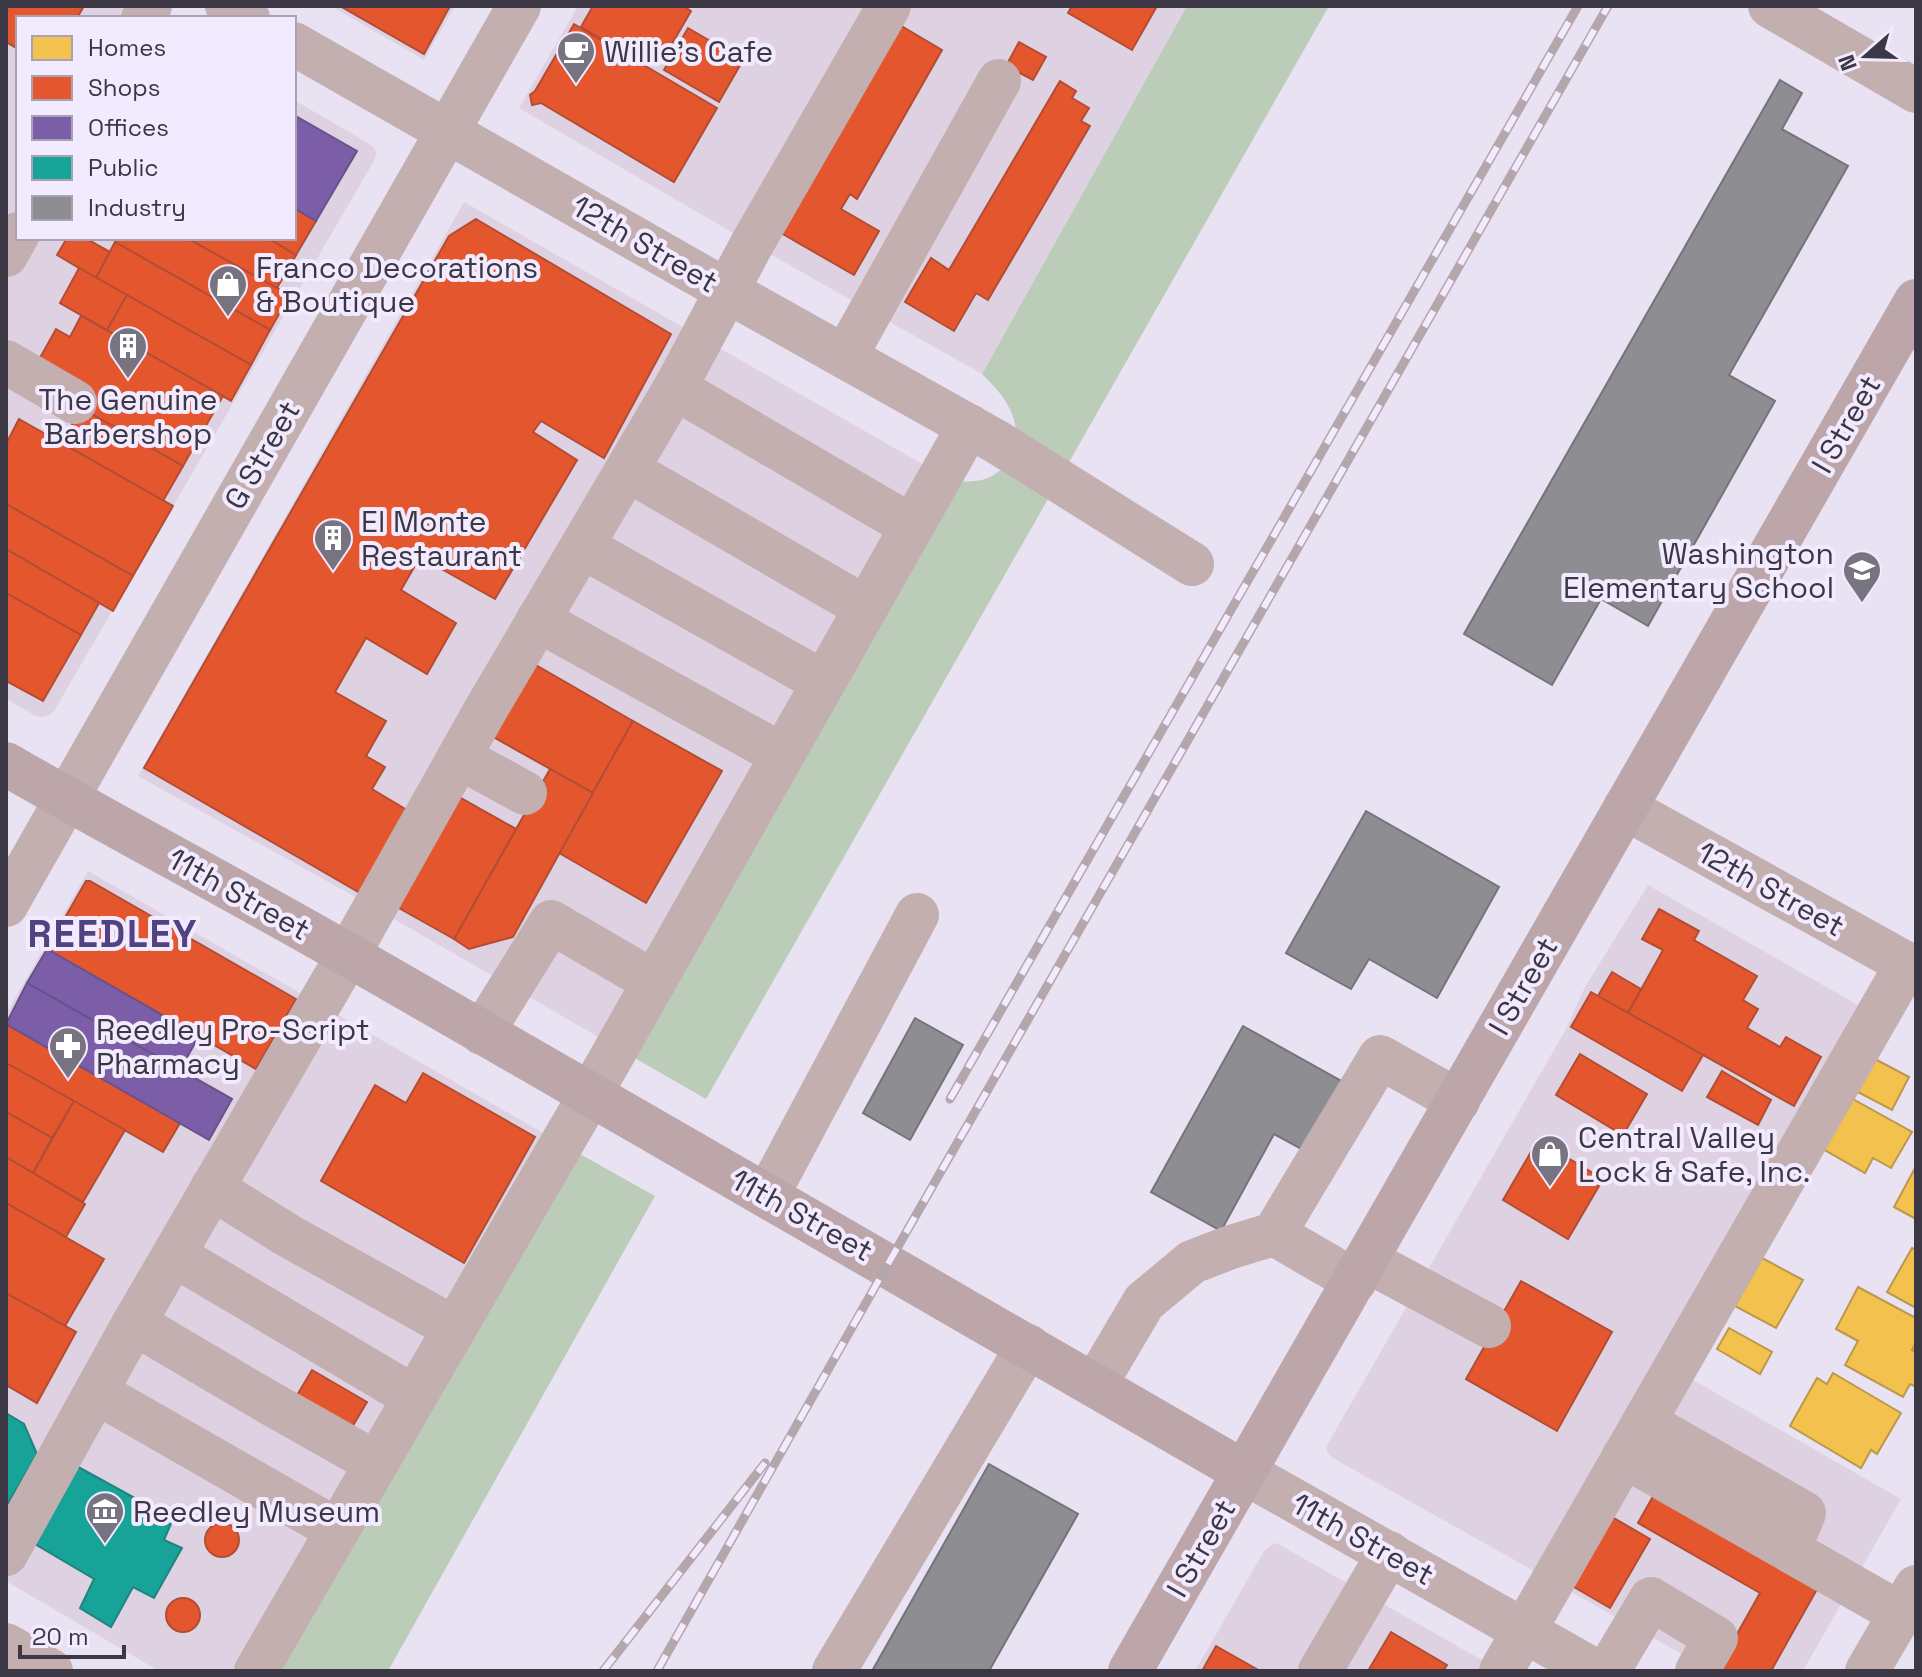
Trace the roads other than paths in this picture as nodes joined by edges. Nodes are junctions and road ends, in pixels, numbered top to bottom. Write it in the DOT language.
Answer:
graph roads {
  1 [pos="227,6"];
  2 [pos="519,6"];
  3 [pos="889,6"];
  4 [pos="1770,6"];
  5 [pos="244,16"];
  6 [pos="296,45"];
  7 [pos="999,81"];
  8 [pos="1916,91"];
  9 [pos="447,132"];
  10 [pos="16,238"];
  11 [pos="6,255"];
  12 [pos="727,291"];
  13 [pos="1916,301"];
  14 [pos="845,357"];
  15 [pos="6,362"];
  16 [pos="675,388"];
  17 [pos="75,402"];
  18 [pos="983,434"];
  19 [pos="628,470"];
  20 [pos="911,526"];
  21 [pos="583,547"];
  22 [pos="1192,564"];
  23 [pos="866,608"];
  24 [pos="538,620"];
  25 [pos="823,682"];
  26 [pos="782,755"];
  27 [pos="459,757"];
  28 [pos="6,764"];
  29 [pos="525,793"];
  30 [pos="67,799"];
  31 [pos="1625,808"];
  32 [pos="6,905"];
  33 [pos="917,915"];
  34 [pos="348,955"];
  35 [pos="1912,966"];
  36 [pos="654,982"];
  37 [pos="482,1033"];
  38 [pos="590,1095"];
  39 [pos="1458,1101"];
  40 [pos="212,1188"];
  41 [pos="767,1196"];
  42 [pos="1274,1234"];
  43 [pos="174,1255"];
  44 [pos="1360,1271"];
  45 [pos="134,1323"];
  46 [pos="1489,1326"];
  47 [pos="454,1328"];
  48 [pos="1028,1346"];
  49 [pos="1095,1385"];
  50 [pos="96,1392"];
  51 [pos="414,1397"];
  52 [pos="1634,1439"];
  53 [pos="376,1463"];
  54 [pos="1244,1472"];
  55 [pos="337,1530"];
  56 [pos="1389,1553"];
  57 [pos="6,1554"];
  58 [pos="1908,1601"];
  59 [pos="1524,1629"];
  60 [pos="6,1645"];
  61 [pos="51,1671"];
  62 [pos="256,1671"];
  63 [pos="834,1671"];
  64 [pos="1130,1671"];
  65 [pos="1320,1671"];
  66 [pos="1501,1671"];
  67 [pos="1595,1671"];
  68 [pos="1608,1671"];
  69 [pos="1697,1671"];
  70 [pos="1867,1671"];
  1 -- 5 [label="street"];
  2 -- 9 [label="street, G Street"];
  3 -- 12 [label="street"];
  4 -- 8 [label="street"];
  6 -- 9 [label="street, 12th Street"];
  7 -- 14 [label="street"];
  9 -- 12 [label="street, 12th Street"];
  9 -- 30 [label="street, G Street"];
  10 -- 11 [label="street"];
  12 -- 14 [label="street, 12th Street"];
  12 -- 16 [label="street"];
  13 -- 31 [label="main road, I Street"];
  14 -- 18 [label="street, 12th Street"];
  15 -- 17 [label="street"];
  16 -- 19 [label="street"];
  16 -- 20 [label="street"];
  18 -- 20 [label="street"];
  18 -- 22 [label="street, 12th Street"];
  19 -- 21 [label="street"];
  19 -- 23 [label="street"];
  20 -- 23 [label="street"];
  21 -- 24 [label="street"];
  21 -- 25 [label="street"];
  23 -- 25 [label="street"];
  24 -- 26 [label="street"];
  24 -- 27 [label="street"];
  25 -- 26 [label="street"];
  26 -- 36 [label="street"];
  27 -- 29 [label="street"];
  27 -- 34 [label="street"];
  28 -- 30 [label="main road, 11th Street"];
  30 -- 32 [label="street, G Street"];
  30 -- 34 [label="main road, 11th Street"];
  31 -- 35 [label="street, 12th Street"];
  31 -- 39 [label="main road, I Street"];
  33 -- 41 [label="street"];
  34 -- 37 [label="main road, 11th Street"];
  34 -- 40 [label="street"];
  35 -- 52 [label="street"];
  36 -- 37 [label="street"];
  36 -- 38 [label="street"];
  37 -- 38 [label="main road, 11th Street"];
  38 -- 41 [label="main road, 11th Street"];
  38 -- 47 [label="street"];
  39 -- 42 [label="street"];
  39 -- 44 [label="main road, I Street"];
  40 -- 43 [label="street"];
  40 -- 47 [label="street"];
  41 -- 48 [label="main road, 11th Street"];
  42 -- 44 [label="street"];
  42 -- 49 [label="street"];
  43 -- 45 [label="street"];
  43 -- 51 [label="street"];
  44 -- 46 [label="street"];
  44 -- 54 [label="main road, I Street"];
  45 -- 50 [label="street"];
  45 -- 53 [label="street"];
  47 -- 51 [label="street"];
  48 -- 49 [label="main road, 11th Street"];
  48 -- 63 [label="street"];
  49 -- 54 [label="main road, 11th Street"];
  50 -- 55 [label="street"];
  50 -- 57 [label="street"];
  51 -- 53 [label="street"];
  52 -- 58 [label="street"];
  52 -- 59 [label="street"];
  53 -- 55 [label="street"];
  54 -- 56 [label="street, 11th Street"];
  54 -- 64 [label="main road, I Street"];
  55 -- 62 [label="street"];
  56 -- 59 [label="street, 11th Street"];
  56 -- 65 [label="street"];
  58 -- 70 [label="street"];
  59 -- 66 [label="street"];
  59 -- 67 [label="street, 11th Street"];
  60 -- 61 [label="street"];
  68 -- 69 [label="street"];
}
